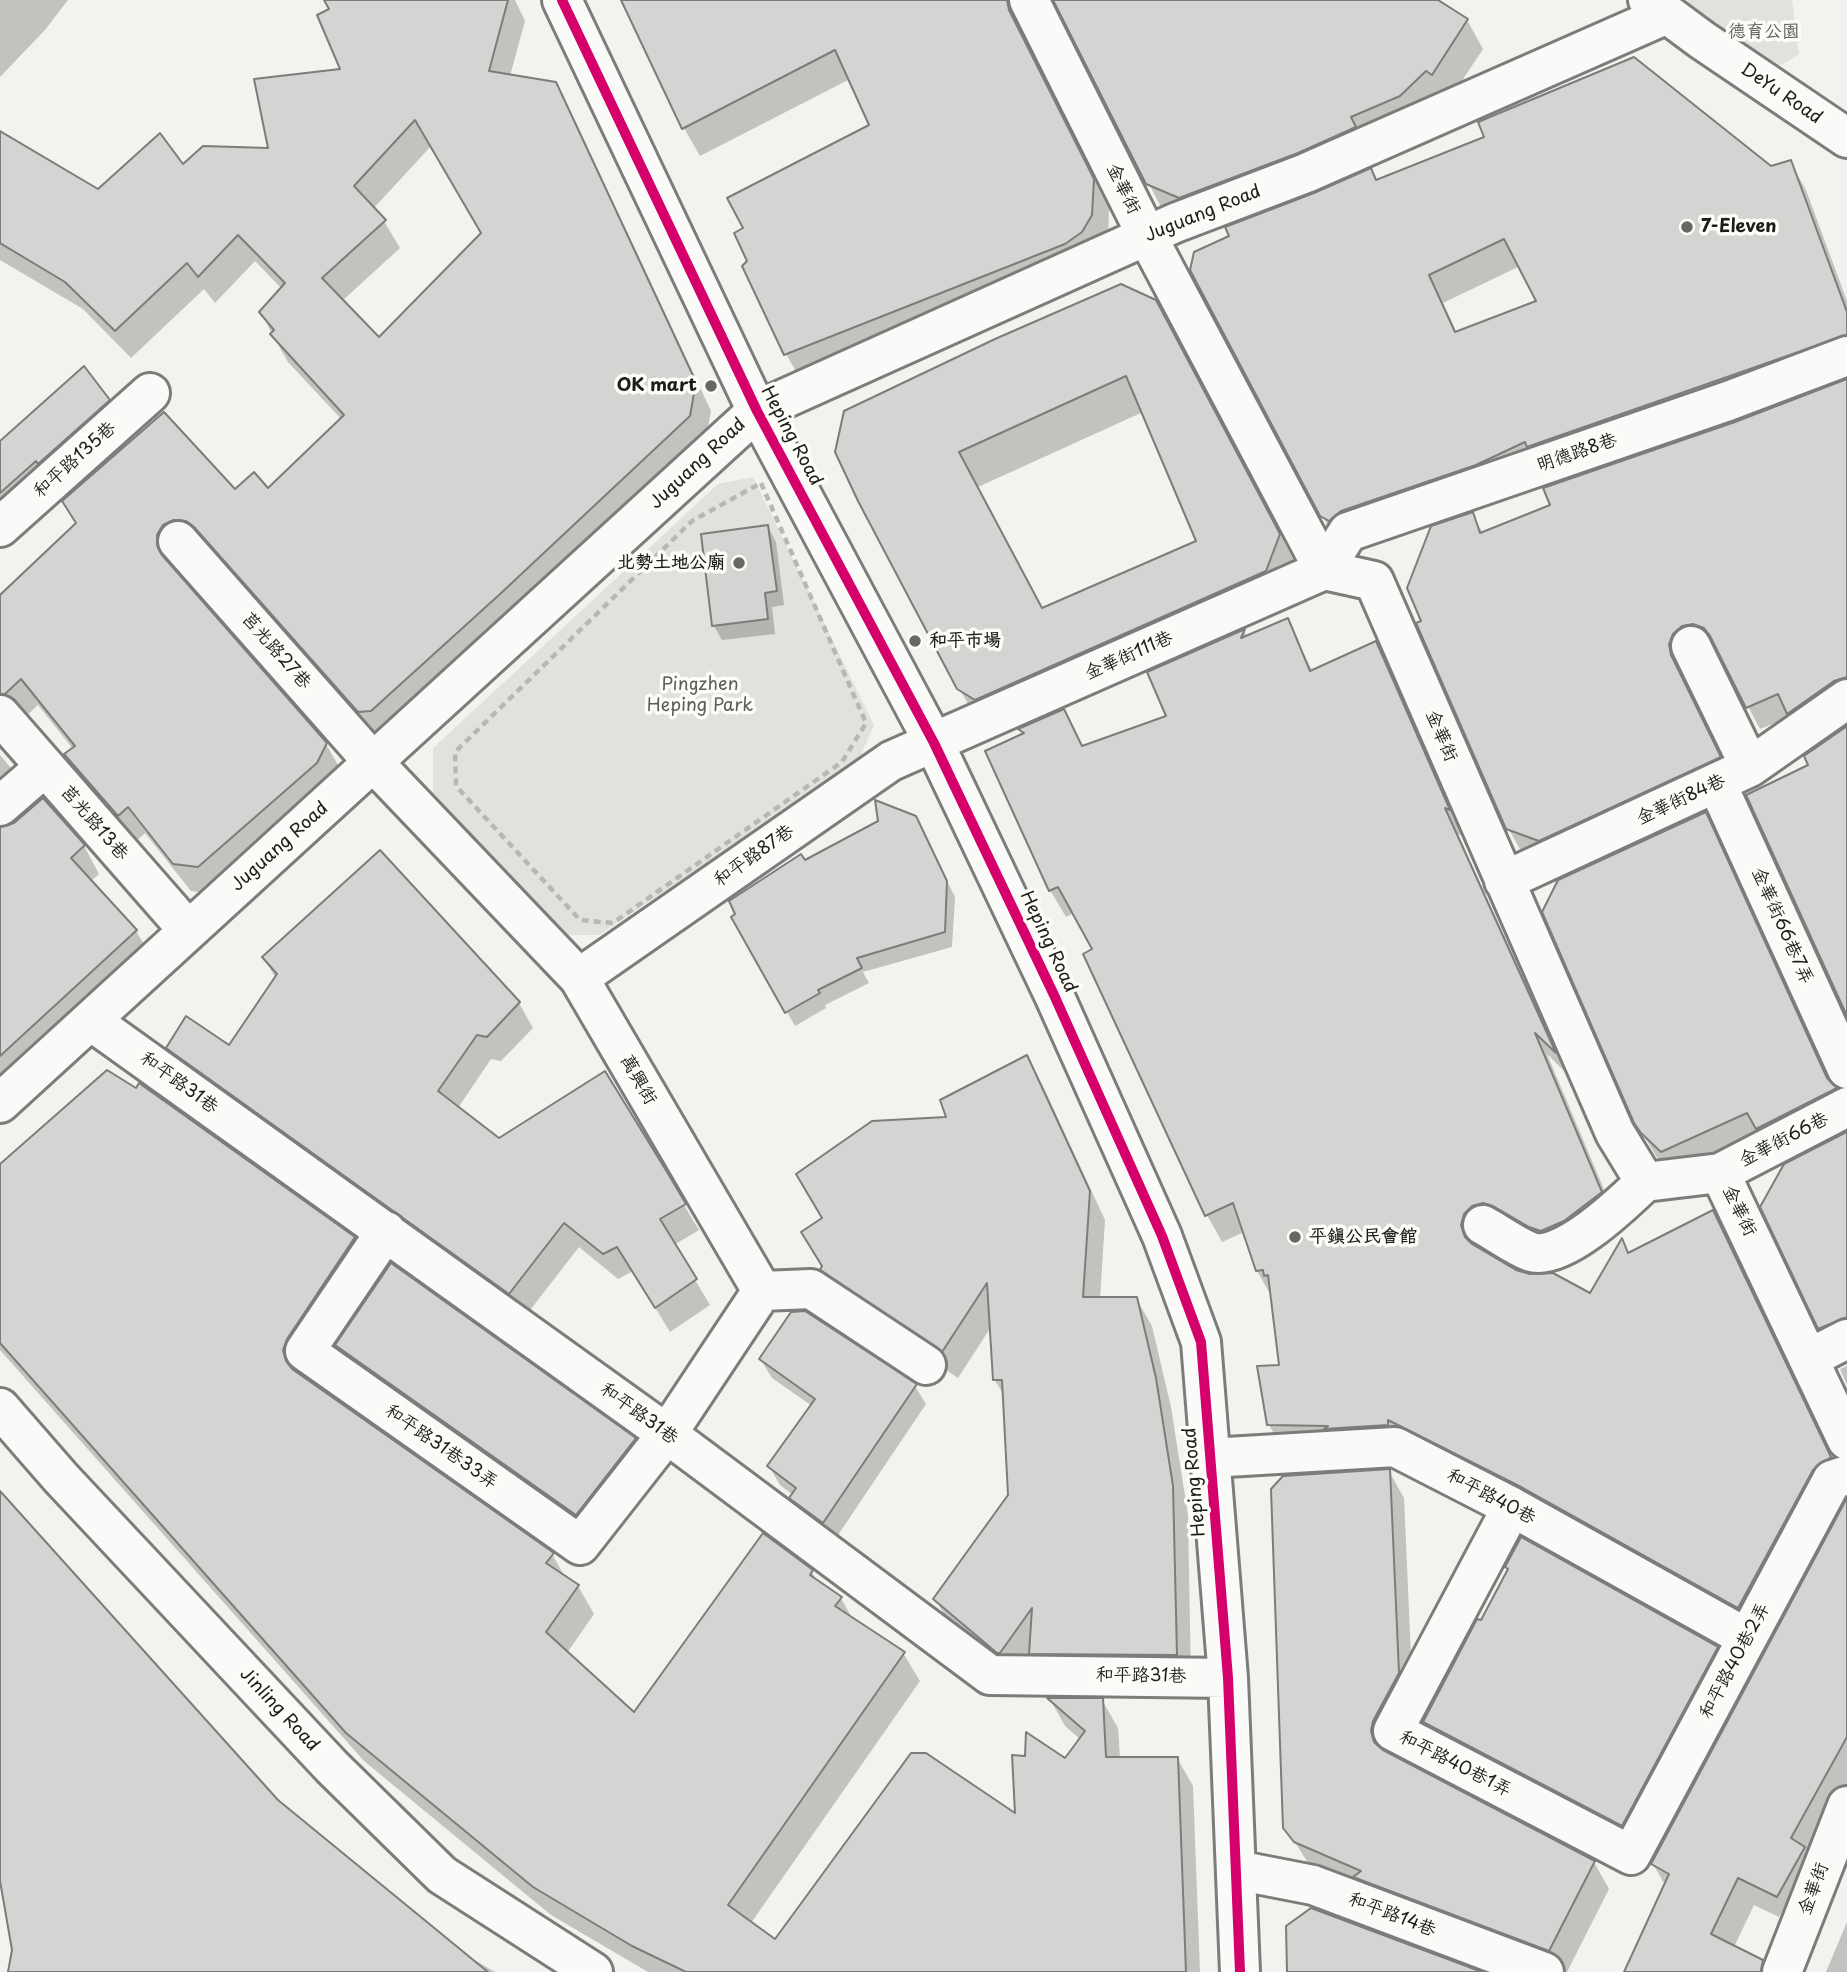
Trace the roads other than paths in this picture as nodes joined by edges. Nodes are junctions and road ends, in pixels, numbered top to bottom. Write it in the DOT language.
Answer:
graph roads {
  1 [pos="562,0"];
  2 [pos="1029,0"];
  3 [pos="1657,7"];
  4 [pos="1847,140"];
  5 [pos="1147,236"];
  6 [pos="1847,356"];
  7 [pos="150,393"];
  8 [pos="757,411"];
  9 [pos="0,527"];
  10 [pos="178,541"];
  11 [pos="1324,570"];
  12 [pos="1691,646"];
  13 [pos="1847,699"];
  14 [pos="0,715"];
  15 [pos="934,743"];
  16 [pos="373,762"];
  17 [pos="45,767"];
  18 [pos="1733,775"];
  19 [pos="0,806"];
  20 [pos="1504,881"];
  21 [pos="188,930"];
  22 [pos="579,978"];
  23 [pos="91,1021"];
  24 [pos="1847,1069"];
  25 [pos="0,1102"];
  26 [pos="1847,1107"];
  27 [pos="1720,1173"];
  28 [pos="1645,1182"];
  29 [pos="1483,1225"];
  30 [pos="386,1231"];
  31 [pos="762,1291"];
  32 [pos="1847,1339"];
  33 [pos="1810,1358"];
  34 [pos="926,1365"];
  35 [pos="0,1408"];
  36 [pos="667,1434"];
  37 [pos="1847,1440"];
  38 [pos="1210,1458"];
  39 [pos="1847,1475"];
  40 [pos="1512,1507"];
  41 [pos="1747,1638"];
  42 [pos="1228,1678"];
  43 [pos="1847,1806"];
  44 [pos="1631,1855"];
  45 [pos="1236,1870"];
  46 [pos="593,1972"];
  47 [pos="1240,1972"];
  48 [pos="1545,1972"];
  49 [pos="1782,1972"];
  1 -- 8 [label="street, Heping Road"];
  2 -- 5 [label="street, 金華街"];
  3 -- 4 [label="street, DeYu Road"];
  3 -- 5 [label="street, Juguang Road"];
  5 -- 8 [label="street, Juguang Road"];
  5 -- 11 [label="street, 金華街"];
  6 -- 11 [label="street, 明德路8巷"];
  7 -- 9 [label="street, 和平路135巷"];
  8 -- 15 [label="street, Heping Road"];
  8 -- 16 [label="street, Juguang Road"];
  10 -- 16 [label="street, 莒光路27巷"];
  11 -- 15 [label="street, 金華街111巷"];
  11 -- 20 [label="street, 金華街"];
  12 -- 18 [label="street, 金華街66巷7弄"];
  13 -- 18 [label="street, 金華街84巷"];
  14 -- 17 [label="street, 莒光路13巷"];
  15 -- 22 [label="street, 和平路87巷"];
  15 -- 38 [label="street, Heping Road"];
  16 -- 21 [label="street, Juguang Road"];
  16 -- 22 [label="street, 萬興街"];
  17 -- 19 [label="street"];
  17 -- 21 [label="street, 莒光路13巷"];
  18 -- 20 [label="street, 金華街84巷"];
  18 -- 24 [label="street, 金華街66巷7弄"];
  20 -- 28 [label="street, 金華街"];
  21 -- 23 [label="street, Juguang Road"];
  22 -- 31 [label="street, 萬興街"];
  23 -- 25 [label="street, Juguang Road"];
  23 -- 30 [label="street, 和平路31巷"];
  26 -- 27 [label="street, 金華街66巷"];
  27 -- 28 [label="street, 金華街"];
  27 -- 33 [label="street, 金華街"];
  28 -- 29 [label="street"];
  30 -- 36 [label="street, 和平路31巷"];
  30 -- 36 [label="street, 和平路31巷33弄"];
  31 -- 34 [label="street"];
  31 -- 36 [label="street"];
  32 -- 33 [label="street"];
  33 -- 37 [label="street, 金華街"];
  35 -- 46 [label="street, Jinling Road"];
  36 -- 42 [label="street, 和平路31巷"];
  38 -- 40 [label="street, 和平路40巷"];
  38 -- 42 [label="street, Heping Road"];
  39 -- 41 [label="street, 和平路40巷2弄"];
  40 -- 41 [label="street, 和平路40巷"];
  40 -- 44 [label="street, 和平路40巷1弄"];
  41 -- 44 [label="street, 和平路40巷2弄"];
  42 -- 45 [label="street, Heping Road"];
  43 -- 49 [label="street, 金華街"];
  45 -- 47 [label="street, Heping Road"];
  45 -- 48 [label="street, 和平路14巷"];
}
